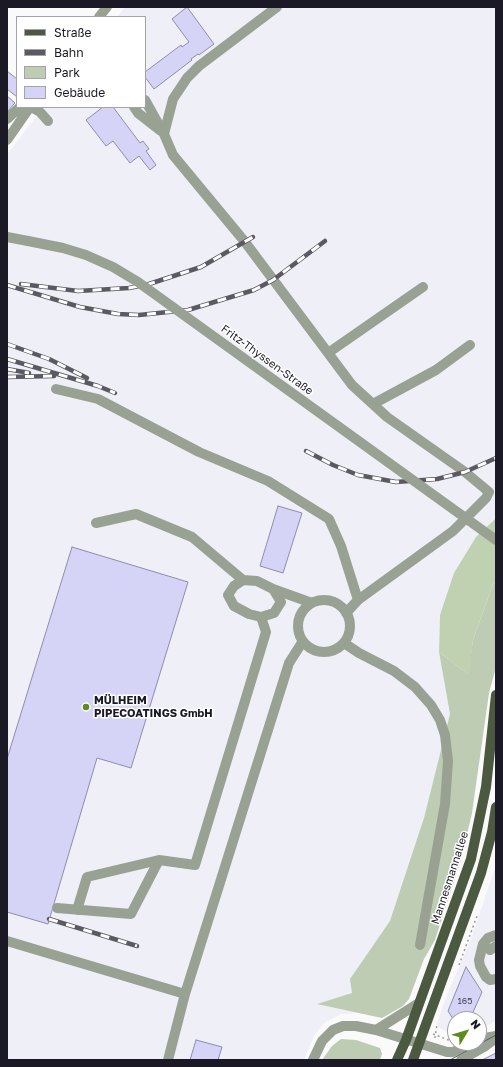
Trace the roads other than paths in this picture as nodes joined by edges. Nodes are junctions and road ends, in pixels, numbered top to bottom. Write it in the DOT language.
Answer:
graph roads {
  1 [pos="107,7"];
  2 [pos="277,7"];
  3 [pos="100,16"];
  4 [pos="146,102"];
  5 [pos="19,108"];
  6 [pos="29,108"];
  7 [pos="32,108"];
  8 [pos="135,108"];
  9 [pos="7,119"];
  10 [pos="48,121"];
  11 [pos="164,134"];
  12 [pos="7,140"];
  13 [pos="7,237"];
  14 [pos="423,287"];
  15 [pos="470,345"];
  16 [pos="328,353"];
  17 [pos="56,389"];
  18 [pos="373,404"];
  19 [pos="493,489"];
  20 [pos="96,522"];
  21 [pos="496,540"];
  22 [pos="243,580"];
  23 [pos="273,589"];
  24 [pos="358,600"];
  25 [pos="312,603"];
  26 [pos="346,613"];
  27 [pos="261,617"];
  28 [pos="303,641"];
  29 [pos="344,643"];
  30 [pos="496,695"];
  31 [pos="496,807"];
  32 [pos="159,860"];
  33 [pos="57,908"];
  34 [pos="77,910"];
  35 [pos="496,935"];
  36 [pos="7,940"];
  37 [pos="420,945"];
  38 [pos="496,979"];
  39 [pos="185,994"];
  40 [pos="419,1003"];
  41 [pos="376,1030"];
  42 [pos="496,1037"];
  43 [pos="406,1040"];
  44 [pos="420,1043"];
  45 [pos="455,1051"];
  46 [pos="168,1060"];
  47 [pos="313,1060"];
  48 [pos="397,1060"];
  49 [pos="413,1060"];
  50 [pos="461,1060"];
  1 -- 3 [label="street"];
  2 -- 11 [label="street"];
  4 -- 11 [label="street"];
  5 -- 9 [label="street"];
  6 -- 12 [label="street"];
  7 -- 10 [label="street"];
  8 -- 11 [label="street"];
  11 -- 16 [label="street"];
  13 -- 21 [label="street, Fritz-Thyssen-Straße, bridge"];
  14 -- 16 [label="street"];
  15 -- 18 [label="street"];
  16 -- 18 [label="street"];
  17 -- 24 [label="street"];
  18 -- 19 [label="street"];
  19 -- 24 [label="street"];
  20 -- 22 [label="street"];
  22 -- 23 [label="street"];
  22 -- 27 [label="street"];
  23 -- 25 [label="street"];
  23 -- 27 [label="street"];
  24 -- 26 [label="street"];
  25 -- 26 [label="street"];
  25 -- 28 [label="street"];
  26 -- 29 [label="street"];
  27 -- 32 [label="street"];
  28 -- 29 [label="street"];
  28 -- 39 [label="street"];
  29 -- 37 [label="street"];
  30 -- 40 [label="main road, Mannesmannallee"];
  31 -- 44 [label="main road"];
  32 -- 34 [label="street"];
  32 -- 34 [label="street"];
  33 -- 34 [label="street"];
  35 -- 38 [label="street"];
  36 -- 39 [label="street"];
  39 -- 46 [label="street"];
  40 -- 41 [label="street"];
  40 -- 43 [label="main road, Mannesmannallee"];
  41 -- 43 [label="street"];
  41 -- 47 [label="street"];
  42 -- 50 [label="street"];
  43 -- 44 [label="street"];
  43 -- 48 [label="main road, Mannesmannallee"];
  44 -- 45 [label="street"];
  44 -- 49 [label="main road"];
}
